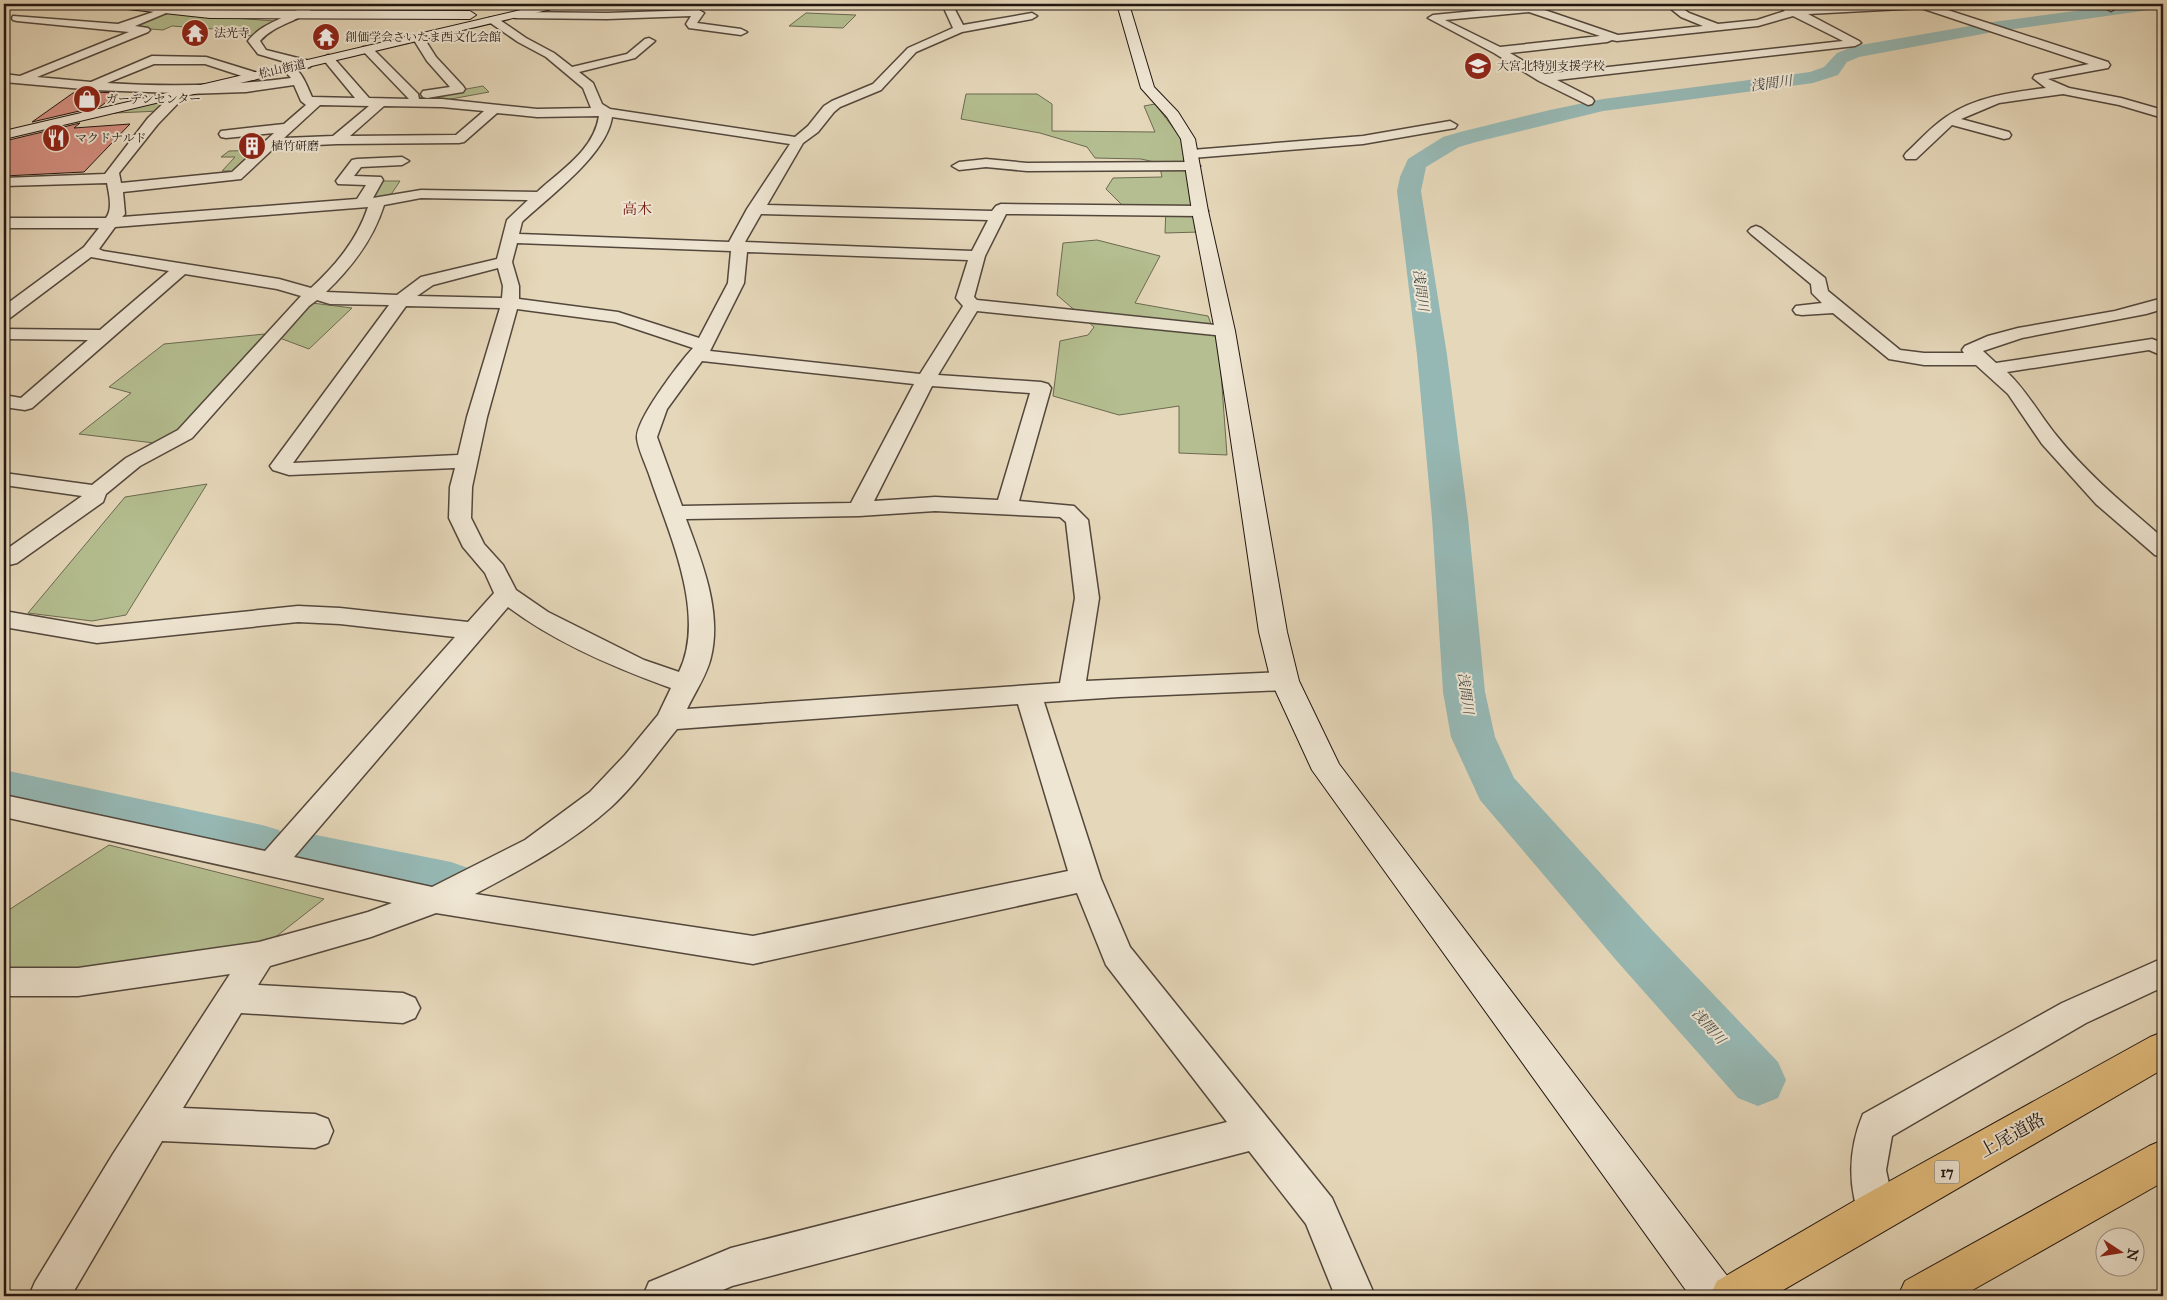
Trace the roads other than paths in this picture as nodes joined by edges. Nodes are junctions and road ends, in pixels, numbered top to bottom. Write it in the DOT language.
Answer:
graph roads {
  1 [pos="109,4"];
  2 [pos="312,4"];
  3 [pos="560,4"];
  4 [pos="947,4"];
  5 [pos="1123,4"];
  6 [pos="1518,4"];
  7 [pos="1670,4"];
  8 [pos="1779,4"];
  9 [pos="1920,4"];
  10 [pos="124,5"];
  11 [pos="615,5"];
  12 [pos="169,7"];
  13 [pos="1530,9"];
  14 [pos="40,10"];
  15 [pos="1794,12"];
  16 [pos="4,14"];
  17 [pos="298,14"];
  18 [pos="592,16"];
  19 [pos="1032,16"];
  20 [pos="20,17"];
  21 [pos="503,17"];
  22 [pos="995,22"];
  23 [pos="4,23"];
  24 [pos="568,26"];
  25 [pos="119,28"];
  26 [pos="1718,28"];
  27 [pos="959,29"];
  28 [pos="741,32"];
  29 [pos="540,35"];
  30 [pos="942,36"];
  31 [pos="418,37"];
  32 [pos="976,37"];
  33 [pos="994,37"];
  34 [pos="1616,38"];
  35 [pos="522,40"];
  36 [pos="649,41"];
  37 [pos="367,49"];
  38 [pos="1498,51"];
  39 [pos="328,58"];
  40 [pos="206,61"];
  41 [pos="306,64"];
  42 [pos="288,68"];
  43 [pos="570,71"];
  44 [pos="254,76"];
  45 [pos="4,78"];
  46 [pos="1543,78"];
  47 [pos="19,80"];
  48 [pos="299,81"];
  49 [pos="87,86"];
  50 [pos="146,88"];
  51 [pos="200,89"];
  52 [pos="2064,90"];
  53 [pos="181,94"];
  54 [pos="414,97"];
  55 [pos="1588,101"];
  56 [pos="316,102"];
  57 [pos="366,103"];
  58 [pos="381,103"];
  59 [pos="494,109"];
  60 [pos="606,112"];
  61 [pos="2163,114"];
  62 [pos="1950,120"];
  63 [pos="1450,126"];
  64 [pos="288,128"];
  65 [pos="226,134"];
  66 [pos="4,135"];
  67 [pos="2004,135"];
  68 [pos="337,140"];
  69 [pos="798,141"];
  70 [pos="273,143"];
  71 [pos="1911,156"];
  72 [pos="1192,160"];
  73 [pos="402,161"];
  74 [pos="959,166"];
  75 [pos="4,182"];
  76 [pos="114,183"];
  77 [pos="541,196"];
  78 [pos="370,203"];
  79 [pos="1001,207"];
  80 [pos="755,209"];
  81 [pos="1200,211"];
  82 [pos="4,223"];
  83 [pos="110,223"];
  84 [pos="1756,231"];
  85 [pos="510,238"];
  86 [pos="738,247"];
  87 [pos="90,250"];
  88 [pos="977,256"];
  89 [pos="504,262"];
  90 [pos="182,268"];
  91 [pos="314,296"];
  92 [pos="402,302"];
  93 [pos="510,303"];
  94 [pos="2163,304"];
  95 [pos="972,305"];
  96 [pos="1838,307"];
  97 [pos="1802,310"];
  98 [pos="4,314"];
  99 [pos="1225,331"];
  100 [pos="4,334"];
  101 [pos="106,335"];
  102 [pos="700,351"];
  103 [pos="2163,351"];
  104 [pos="1987,364"];
  105 [pos="926,380"];
  106 [pos="4,401"];
  107 [pos="468,461"];
  108 [pos="4,479"];
  109 [pos="96,492"];
  110 [pos="1007,507"];
  111 [pos="859,509"];
  112 [pos="672,513"];
  113 [pos="2163,550"];
  114 [pos="6,559"];
  115 [pos="506,594"];
  116 [pos="4,619"];
  117 [pos="472,632"];
  118 [pos="1285,681"];
  119 [pos="687,684"];
  120 [pos="1072,691"];
  121 [pos="1028,694"];
  122 [pos="669,720"];
  123 [pos="4,806"];
  124 [pos="271,864"];
  125 [pos="1086,879"];
  126 [pos="436,900"];
  127 [pos="259,956"];
  128 [pos="2163,972"];
  129 [pos="4,982"];
  130 [pos="233,998"];
  131 [pos="402,1008"];
  132 [pos="2163,1049"];
  133 [pos="154,1124"];
  134 [pos="315,1132"];
  135 [pos="1255,1132"];
  136 [pos="2163,1160"];
  137 [pos="1876,1212"];
  138 [pos="49,1296"];
  139 [pos="663,1296"];
  140 [pos="1355,1296"];
  141 [pos="1716,1296"];
  142 [pos="1732,1296"];
  143 [pos="1920,1296"];
  1 -- 10 [label="street"];
  2 -- 17 [label="street"];
  3 -- 21 [label="street, 松山街道"];
  4 -- 27 [label="street"];
  5 -- 72 [label="street"];
  6 -- 13 [label="street"];
  7 -- 26 [label="street"];
  8 -- 15 [label="street"];
  9 -- 15 [label="street"];
  9 -- 52 [label="street"];
  10 -- 12 [label="street"];
  11 -- 18 [label="street"];
  12 -- 17 [label="street"];
  12 -- 25 [label="street"];
  13 -- 34 [label="street"];
  13 -- 38 [label="street"];
  14 -- 20 [label="street"];
  15 -- 26 [label="street"];
  15 -- 46 [label="street"];
  16 -- 20 [label="street"];
  17 -- 21 [label="street"];
  17 -- 41 [label="street"];
  18 -- 21 [label="street"];
  18 -- 24 [label="street"];
  18 -- 28 [label="street"];
  19 -- 22 [label="street"];
  20 -- 23 [label="street"];
  20 -- 25 [label="street"];
  21 -- 31 [label="street, 松山街道"];
  21 -- 35 [label="street"];
  22 -- 27 [label="street"];
  22 -- 33 [label="street"];
  25 -- 47 [label="street"];
  26 -- 34 [label="street"];
  27 -- 30 [label="street"];
  29 -- 35 [label="street"];
  30 -- 32 [label="street"];
  30 -- 69 [label="street"];
  31 -- 37 [label="street, 松山街道"];
  31 -- 54 [label="street"];
  34 -- 38 [label="street"];
  35 -- 43 [label="street"];
  36 -- 43 [label="street"];
  37 -- 39 [label="street, 松山街道"];
  37 -- 54 [label="street"];
  38 -- 46 [label="street"];
  39 -- 41 [label="street, 松山街道"];
  39 -- 57 [label="street"];
  40 -- 44 [label="street"];
  40 -- 49 [label="street"];
  40 -- 50 [label="street"];
  41 -- 42 [label="street, 松山街道"];
  42 -- 44 [label="street, 松山街道"];
  42 -- 48 [label="street"];
  43 -- 60 [label="street"];
  44 -- 51 [label="street, 松山街道"];
  45 -- 47 [label="street"];
  46 -- 55 [label="street"];
  47 -- 49 [label="street"];
  48 -- 51 [label="street"];
  48 -- 56 [label="street"];
  49 -- 50 [label="street"];
  50 -- 51 [label="street"];
  51 -- 53 [label="street, 松山街道"];
  52 -- 61 [label="street"];
  52 -- 62 [label="street"];
  53 -- 66 [label="street, 松山街道"];
  53 -- 76 [label="street"];
  54 -- 58 [label="street"];
  56 -- 57 [label="street"];
  56 -- 64 [label="street"];
  57 -- 58 [label="street"];
  58 -- 59 [label="street"];
  58 -- 68 [label="street"];
  59 -- 60 [label="street"];
  59 -- 68 [label="street"];
  60 -- 69 [label="street"];
  60 -- 77 [label="street"];
  62 -- 67 [label="street"];
  62 -- 71 [label="street"];
  63 -- 72 [label="street"];
  64 -- 65 [label="street"];
  64 -- 70 [label="street"];
  68 -- 70 [label="street"];
  69 -- 80 [label="street"];
  70 -- 76 [label="street"];
  72 -- 74 [label="street"];
  72 -- 81 [label="street"];
  73 -- 78 [label="street"];
  75 -- 76 [label="street"];
  76 -- 83 [label="street"];
  77 -- 78 [label="street"];
  77 -- 85 [label="street"];
  78 -- 83 [label="street"];
  78 -- 91 [label="street"];
  79 -- 80 [label="street"];
  79 -- 81 [label="street"];
  79 -- 88 [label="street"];
  80 -- 86 [label="street"];
  81 -- 99 [label="street"];
  82 -- 83 [label="street"];
  83 -- 87 [label="street"];
  84 -- 96 [label="street"];
  85 -- 86 [label="street"];
  85 -- 89 [label="street"];
  86 -- 88 [label="street"];
  86 -- 102 [label="street"];
  87 -- 90 [label="street"];
  87 -- 98 [label="street"];
  88 -- 95 [label="street"];
  89 -- 92 [label="street"];
  89 -- 93 [label="street"];
  90 -- 91 [label="street"];
  90 -- 101 [label="street"];
  91 -- 92 [label="street"];
  91 -- 109 [label="street"];
  92 -- 93 [label="street"];
  92 -- 107 [label="street"];
  93 -- 102 [label="street"];
  93 -- 107 [label="street"];
  94 -- 104 [label="street"];
  95 -- 99 [label="street"];
  95 -- 105 [label="street"];
  96 -- 97 [label="street"];
  96 -- 104 [label="street"];
  99 -- 118 [label="street"];
  100 -- 101 [label="street"];
  101 -- 106 [label="street"];
  102 -- 105 [label="street"];
  102 -- 112 [label="street"];
  103 -- 104 [label="street"];
  104 -- 113 [label="street"];
  105 -- 110 [label="street"];
  105 -- 111 [label="street"];
  107 -- 115 [label="street"];
  108 -- 109 [label="street"];
  109 -- 114 [label="street"];
  110 -- 111 [label="street"];
  110 -- 120 [label="street"];
  111 -- 112 [label="street"];
  112 -- 119 [label="street"];
  115 -- 117 [label="street"];
  115 -- 119 [label="street"];
  116 -- 117 [label="street"];
  117 -- 124 [label="street"];
  118 -- 120 [label="street"];
  118 -- 141 [label="street"];
  119 -- 122 [label="street"];
  120 -- 121 [label="street"];
  121 -- 122 [label="street"];
  121 -- 125 [label="street"];
  122 -- 126 [label="street"];
  123 -- 124 [label="street"];
  124 -- 126 [label="street"];
  125 -- 126 [label="street"];
  125 -- 135 [label="street"];
  126 -- 127 [label="street"];
  127 -- 129 [label="street"];
  127 -- 130 [label="street"];
  128 -- 137 [label="street"];
  130 -- 131 [label="street"];
  130 -- 133 [label="street"];
  132 -- 137 [label="highway, 上尾道路 / 17"];
  133 -- 134 [label="street"];
  133 -- 138 [label="street"];
  135 -- 139 [label="street"];
  135 -- 140 [label="street"];
  136 -- 143 [label="highway"];
  137 -- 142 [label="highway, 上尾道路 / 17"];
}
